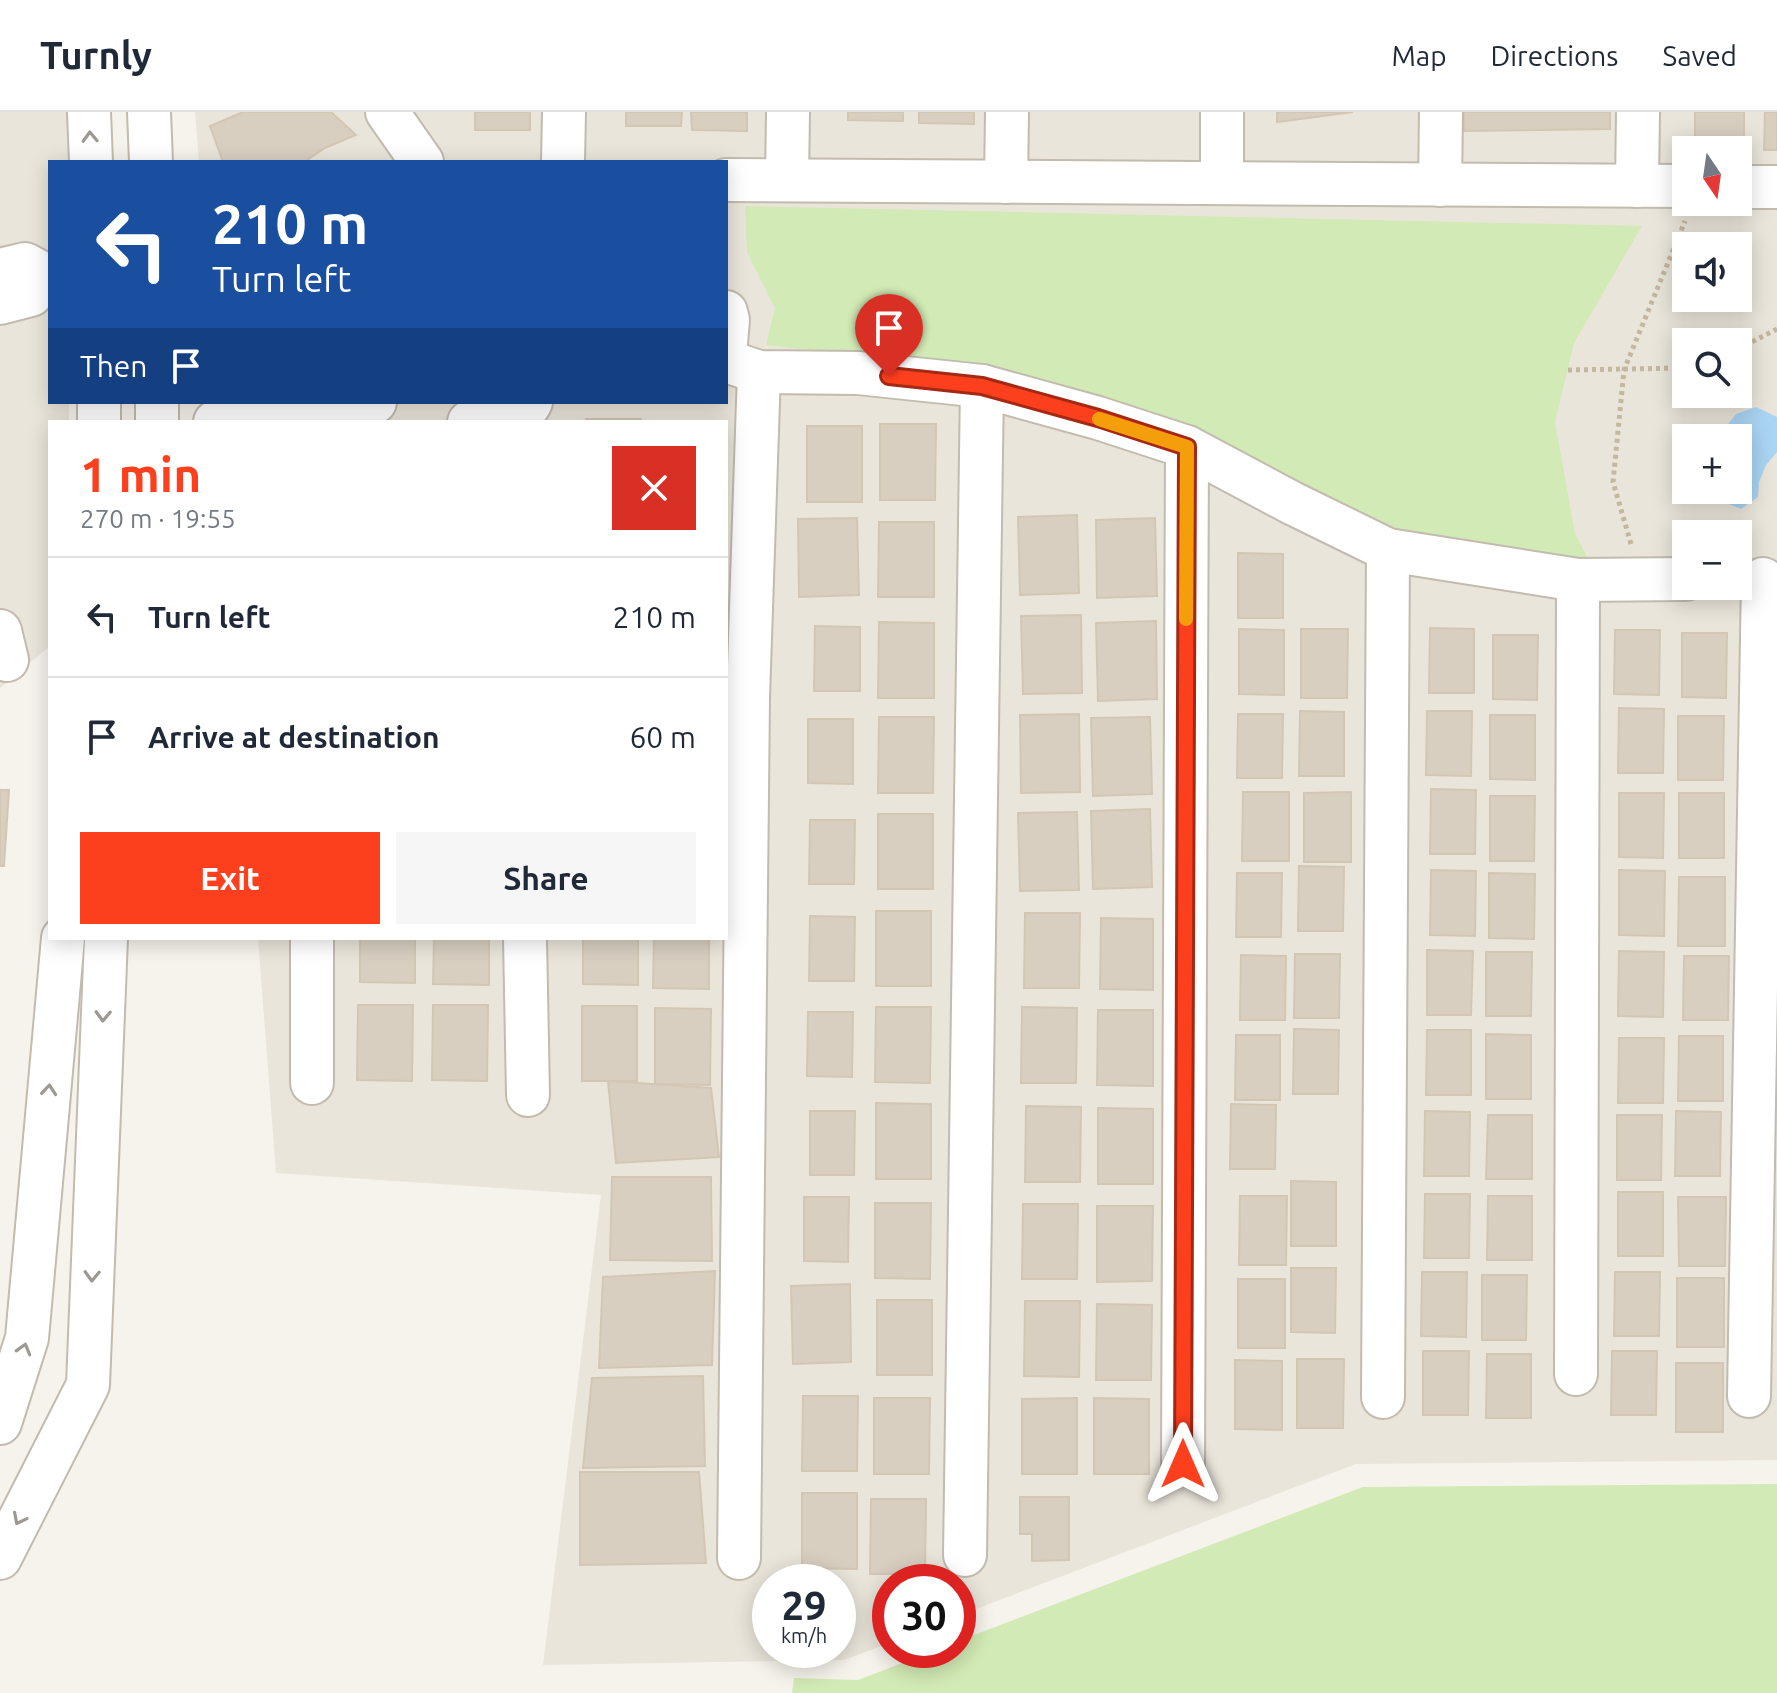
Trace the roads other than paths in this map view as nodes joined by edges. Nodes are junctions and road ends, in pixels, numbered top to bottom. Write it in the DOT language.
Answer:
graph roads {
  1 [pos="89,112"];
  2 [pos="149,112"];
  3 [pos="387,112"];
  4 [pos="564,112"];
  5 [pos="788,112"];
  6 [pos="1007,112"];
  7 [pos="1222,112"];
  8 [pos="1441,112"];
  9 [pos="1638,112"];
  10 [pos="91,160"];
  11 [pos="151,160"];
  12 [pos="421,160"];
  13 [pos="563,160"];
  14 [pos="728,180"];
  15 [pos="787,180"];
  16 [pos="1006,182"];
  17 [pos="1222,183"];
  18 [pos="1440,185"];
  19 [pos="1637,186"];
  20 [pos="1752,187"];
  21 [pos="1777,187"];
  22 [pos="1672,197"];
  23 [pos="0,270"];
  24 [pos="47,274"];
  25 [pos="0,303"];
  26 [pos="742,366"];
  27 [pos="982,386"];
  28 [pos="368,404"];
  29 [pos="528,411"];
  30 [pos="310,418"];
  31 [pos="262,420"];
  32 [pos="480,420"];
  33 [pos="1187,447"];
  34 [pos="1388,550"];
  35 [pos="1672,579"];
  36 [pos="1759,579"];
  37 [pos="1578,580"];
  38 [pos="312,940"];
  39 [pos="525,940"];
  40 [pos="62,943"];
  41 [pos="106,945"];
  42 [pos="312,1083"];
  43 [pos="528,1095"];
  44 [pos="1576,1374"];
  45 [pos="1749,1396"];
  46 [pos="1383,1397"];
  47 [pos="0,1423"];
  48 [pos="1183,1464"];
  49 [pos="965,1555"];
  50 [pos="0,1558"];
  51 [pos="739,1558"];
  10 -- 1 [label="street, one-way"];
  2 -- 11 [label="street"];
  3 -- 12 [label="street"];
  4 -- 13 [label="street"];
  5 -- 15 [label="street"];
  6 -- 16 [label="street"];
  7 -- 17 [label="street"];
  8 -- 18 [label="street"];
  9 -- 19 [label="street"];
  14 -- 15 [label="street"];
  15 -- 16 [label="street"];
  16 -- 17 [label="street"];
  17 -- 18 [label="street"];
  18 -- 19 [label="street"];
  19 -- 22 [label="street"];
  20 -- 21 [label="street"];
  23 -- 24 [label="street"];
  24 -- 25 [label="street"];
  26 -- 27 [label="street"];
  26 -- 51 [label="street"];
  27 -- 33 [label="street"];
  27 -- 49 [label="street"];
  28 -- 30 [label="street"];
  29 -- 32 [label="street"];
  30 -- 31 [label="street"];
  33 -- 34 [label="street"];
  33 -- 48 [label="street"];
  34 -- 37 [label="street"];
  34 -- 46 [label="street"];
  35 -- 37 [label="street"];
  36 -- 45 [label="street"];
  37 -- 44 [label="street"];
  38 -- 42 [label="street"];
  39 -- 43 [label="street"];
  40 -- 41 [label="street"];
  47 -- 40 [label="street, one-way"];
  41 -- 50 [label="street, one-way"];
}
